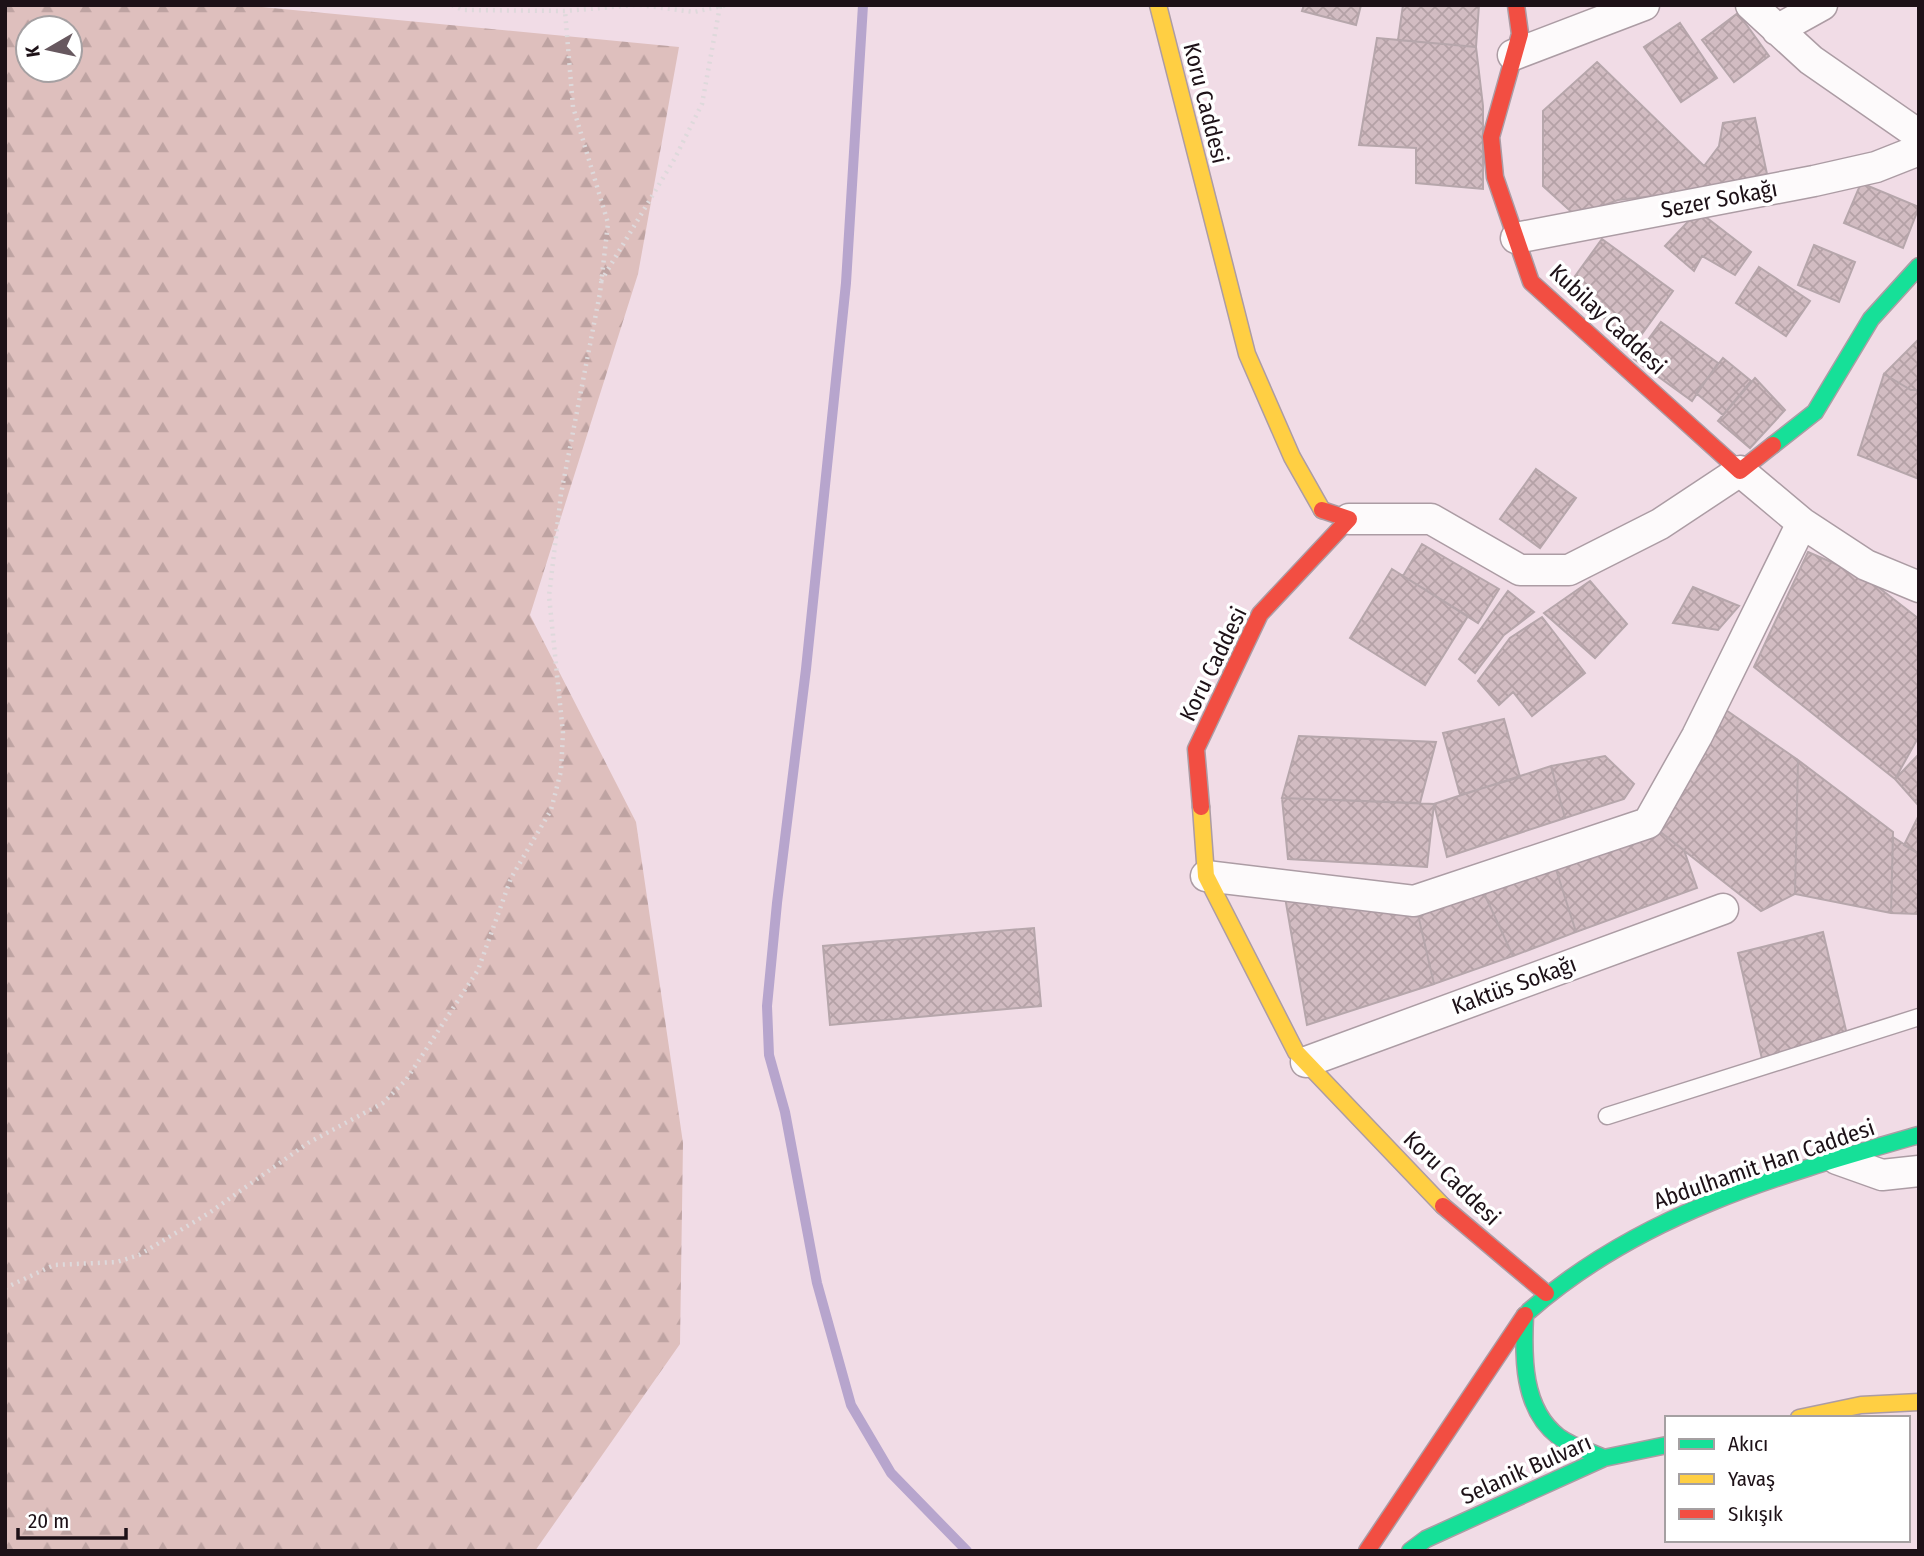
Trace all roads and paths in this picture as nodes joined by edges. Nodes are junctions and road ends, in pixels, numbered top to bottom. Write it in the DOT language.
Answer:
graph roads {
  1 [pos="452,5"];
  2 [pos="638,5"];
  3 [pos="1158,5"];
  4 [pos="1516,5"];
  5 [pos="1644,5"];
  6 [pos="1751,5"];
  7 [pos="1822,5"];
  8 [pos="723,6"];
  9 [pos="565,11"];
  10 [pos="1777,30"];
  11 [pos="1513,55"];
  12 [pos="1919,135"];
  13 [pos="1919,150"];
  14 [pos="1516,238"];
  15 [pos="1919,266"];
  16 [pos="600,282"];
  17 [pos="1740,471"];
  18 [pos="1349,519"];
  19 [pos="1802,523"];
  20 [pos="1919,587"];
  21 [pos="1206,876"];
  22 [pos="1723,909"];
  23 [pos="1919,1017"];
  24 [pos="1306,1062"];
  25 [pos="1607,1116"];
  26 [pos="1919,1135"];
  27 [pos="1837,1159"];
  28 [pos="1919,1171"];
  29 [pos="5,1288"];
  30 [pos="1546,1293"];
  31 [pos="1525,1315"];
  32 [pos="1919,1402"];
  33 [pos="1809,1416"];
  34 [pos="1665,1445"];
  35 [pos="1604,1458"];
  36 [pos="1367,1551"];
  37 [pos="1410,1551"];
  1 -- 9 [label="path"];
  2 -- 8 [label="path"];
  2 -- 9 [label="path"];
  3 -- 18 [label="street, Koru Caddesi"];
  4 -- 11 [label="street, Kubilay Caddesi"];
  5 -- 11 [label="street"];
  6 -- 10 [label="street"];
  7 -- 10 [label="street"];
  8 -- 16 [label="path"];
  9 -- 16 [label="path"];
  10 -- 12 [label="street"];
  11 -- 14 [label="street, Kubilay Caddesi"];
  13 -- 14 [label="street, Sezer Sokağı"];
  14 -- 17 [label="street, Kubilay Caddesi"];
  15 -- 17 [label="street"];
  16 -- 29 [label="path"];
  17 -- 18 [label="street"];
  17 -- 19 [label="street"];
  18 -- 21 [label="street, Koru Caddesi"];
  19 -- 20 [label="street"];
  19 -- 21 [label="street"];
  21 -- 24 [label="street, Koru Caddesi"];
  22 -- 24 [label="street, Kaktüs Sokağı"];
  23 -- 25 [label="lane"];
  24 -- 30 [label="street, Koru Caddesi"];
  26 -- 27 [label="street, Abdulhamit Han Caddesi"];
  27 -- 28 [label="street"];
  27 -- 30 [label="street, Abdulhamit Han Caddesi"];
  30 -- 31 [label="street, Abdulhamit Han Caddesi"];
  31 -- 35 [label="street"];
  31 -- 36 [label="street, Abdulhamit Han Caddesi"];
  32 -- 33 [label="street"];
  34 -- 35 [label="street, Selanik Bulvarı"];
  35 -- 37 [label="street, Selanik Bulvarı"];
}
